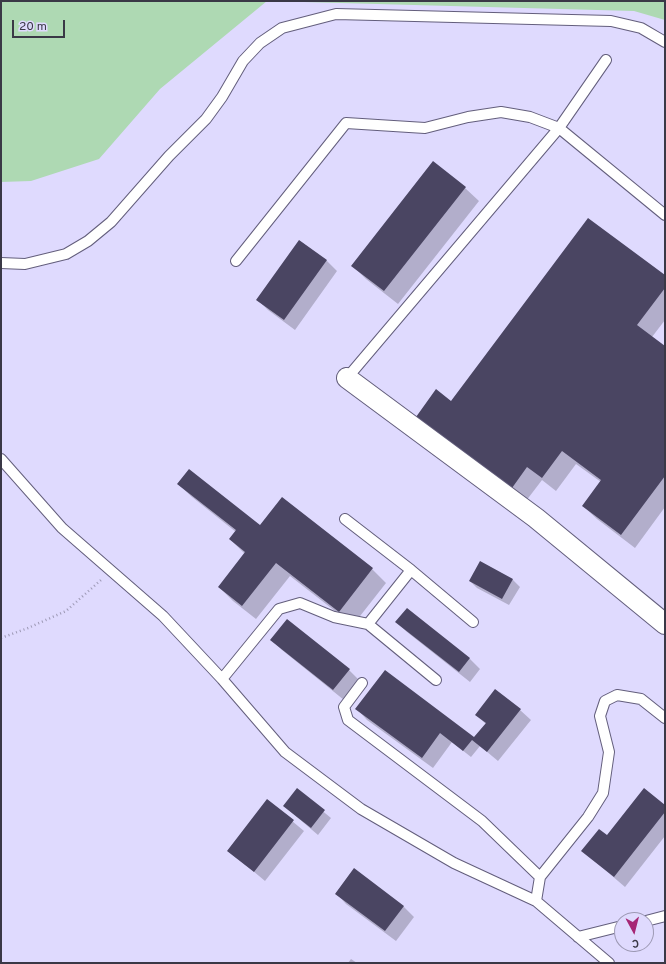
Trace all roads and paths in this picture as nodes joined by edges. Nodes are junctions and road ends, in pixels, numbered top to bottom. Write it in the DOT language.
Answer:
graph roads {
  1 [pos="665,42"];
  2 [pos="606,60"];
  3 [pos="559,128"];
  4 [pos="665,215"];
  5 [pos="236,261"];
  6 [pos="1,264"];
  7 [pos="347,378"];
  8 [pos="1,460"];
  9 [pos="345,519"];
  10 [pos="411,570"];
  11 [pos="110,572"];
  12 [pos="473,622"];
  13 [pos="368,624"];
  14 [pos="665,624"];
  15 [pos="1,638"];
  16 [pos="222,679"];
  17 [pos="436,680"];
  18 [pos="362,683"];
  19 [pos="665,718"];
  20 [pos="540,877"];
  21 [pos="536,901"];
  22 [pos="665,916"];
  23 [pos="654,919"];
  24 [pos="614,928"];
  25 [pos="578,937"];
  26 [pos="608,963"];
  1 -- 6 [label="lane"];
  2 -- 3 [label="lane"];
  3 -- 4 [label="lane"];
  3 -- 5 [label="lane"];
  3 -- 7 [label="lane"];
  7 -- 14 [label="street"];
  8 -- 11 [label="lane"];
  9 -- 10 [label="lane"];
  10 -- 12 [label="lane"];
  10 -- 13 [label="lane"];
  11 -- 15 [label="path"];
  11 -- 16 [label="lane"];
  13 -- 16 [label="lane"];
  13 -- 17 [label="lane"];
  16 -- 21 [label="lane"];
  18 -- 20 [label="lane"];
  19 -- 20 [label="lane"];
  20 -- 21 [label="lane"];
  21 -- 25 [label="lane"];
  22 -- 23 [label="lane"];
  24 -- 25 [label="lane"];
  25 -- 26 [label="lane"];
}
